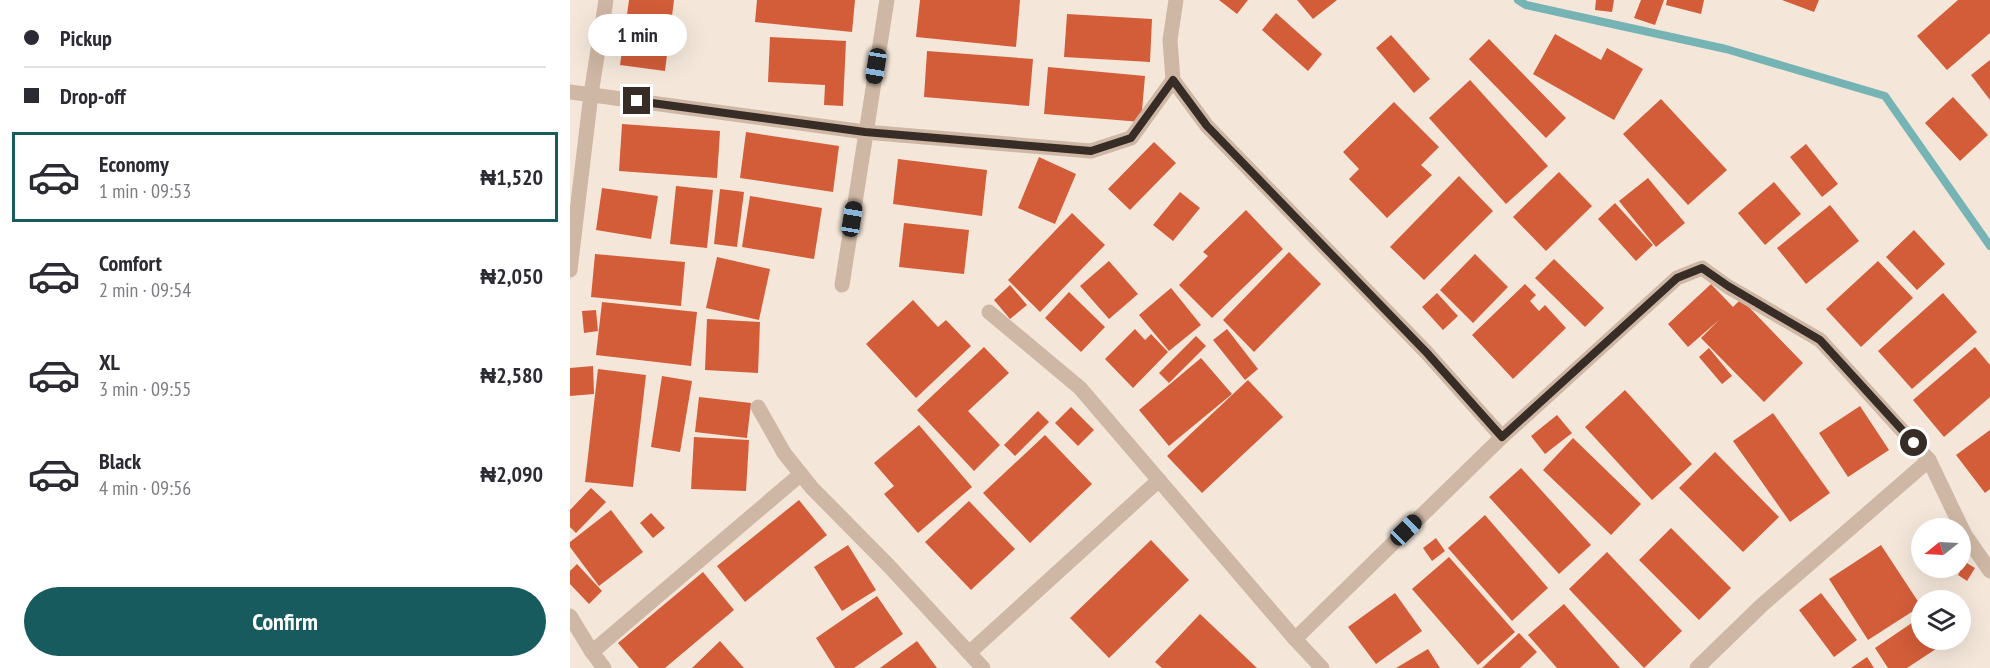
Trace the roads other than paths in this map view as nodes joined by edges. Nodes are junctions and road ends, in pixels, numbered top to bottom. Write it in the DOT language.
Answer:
graph roads {
  1 [pos="606,0"];
  2 [pos="887,0"];
  3 [pos="1176,0"];
  4 [pos="1173,80"];
  5 [pos="570,92"];
  6 [pos="591,94"];
  7 [pos="865,132"];
  8 [pos="570,270"];
  9 [pos="842,285"];
  10 [pos="989,312"];
  11 [pos="758,406"];
  12 [pos="1502,437"];
  13 [pos="1929,460"];
  14 [pos="801,474"];
  15 [pos="1159,480"];
  16 [pos="1990,571"];
  17 [pos="570,616"];
  18 [pos="1295,639"];
  19 [pos="592,652"];
  20 [pos="969,653"];
  21 [pos="604,668"];
  22 [pos="983,668"];
  23 [pos="1322,668"];
  24 [pos="1697,668"];
  1 -- 6 [label="street"];
  2 -- 7 [label="street"];
  3 -- 4 [label="street"];
  4 -- 7 [label="street"];
  4 -- 12 [label="street"];
  5 -- 6 [label="street"];
  6 -- 7 [label="street"];
  6 -- 8 [label="street"];
  7 -- 9 [label="street"];
  10 -- 15 [label="street"];
  11 -- 14 [label="street"];
  12 -- 13 [label="street"];
  12 -- 18 [label="street"];
  13 -- 16 [label="street"];
  13 -- 24 [label="street"];
  14 -- 19 [label="street"];
  14 -- 20 [label="street"];
  15 -- 18 [label="street"];
  15 -- 20 [label="street"];
  17 -- 19 [label="street"];
  18 -- 23 [label="street"];
  19 -- 21 [label="street"];
  20 -- 22 [label="street"];
}
